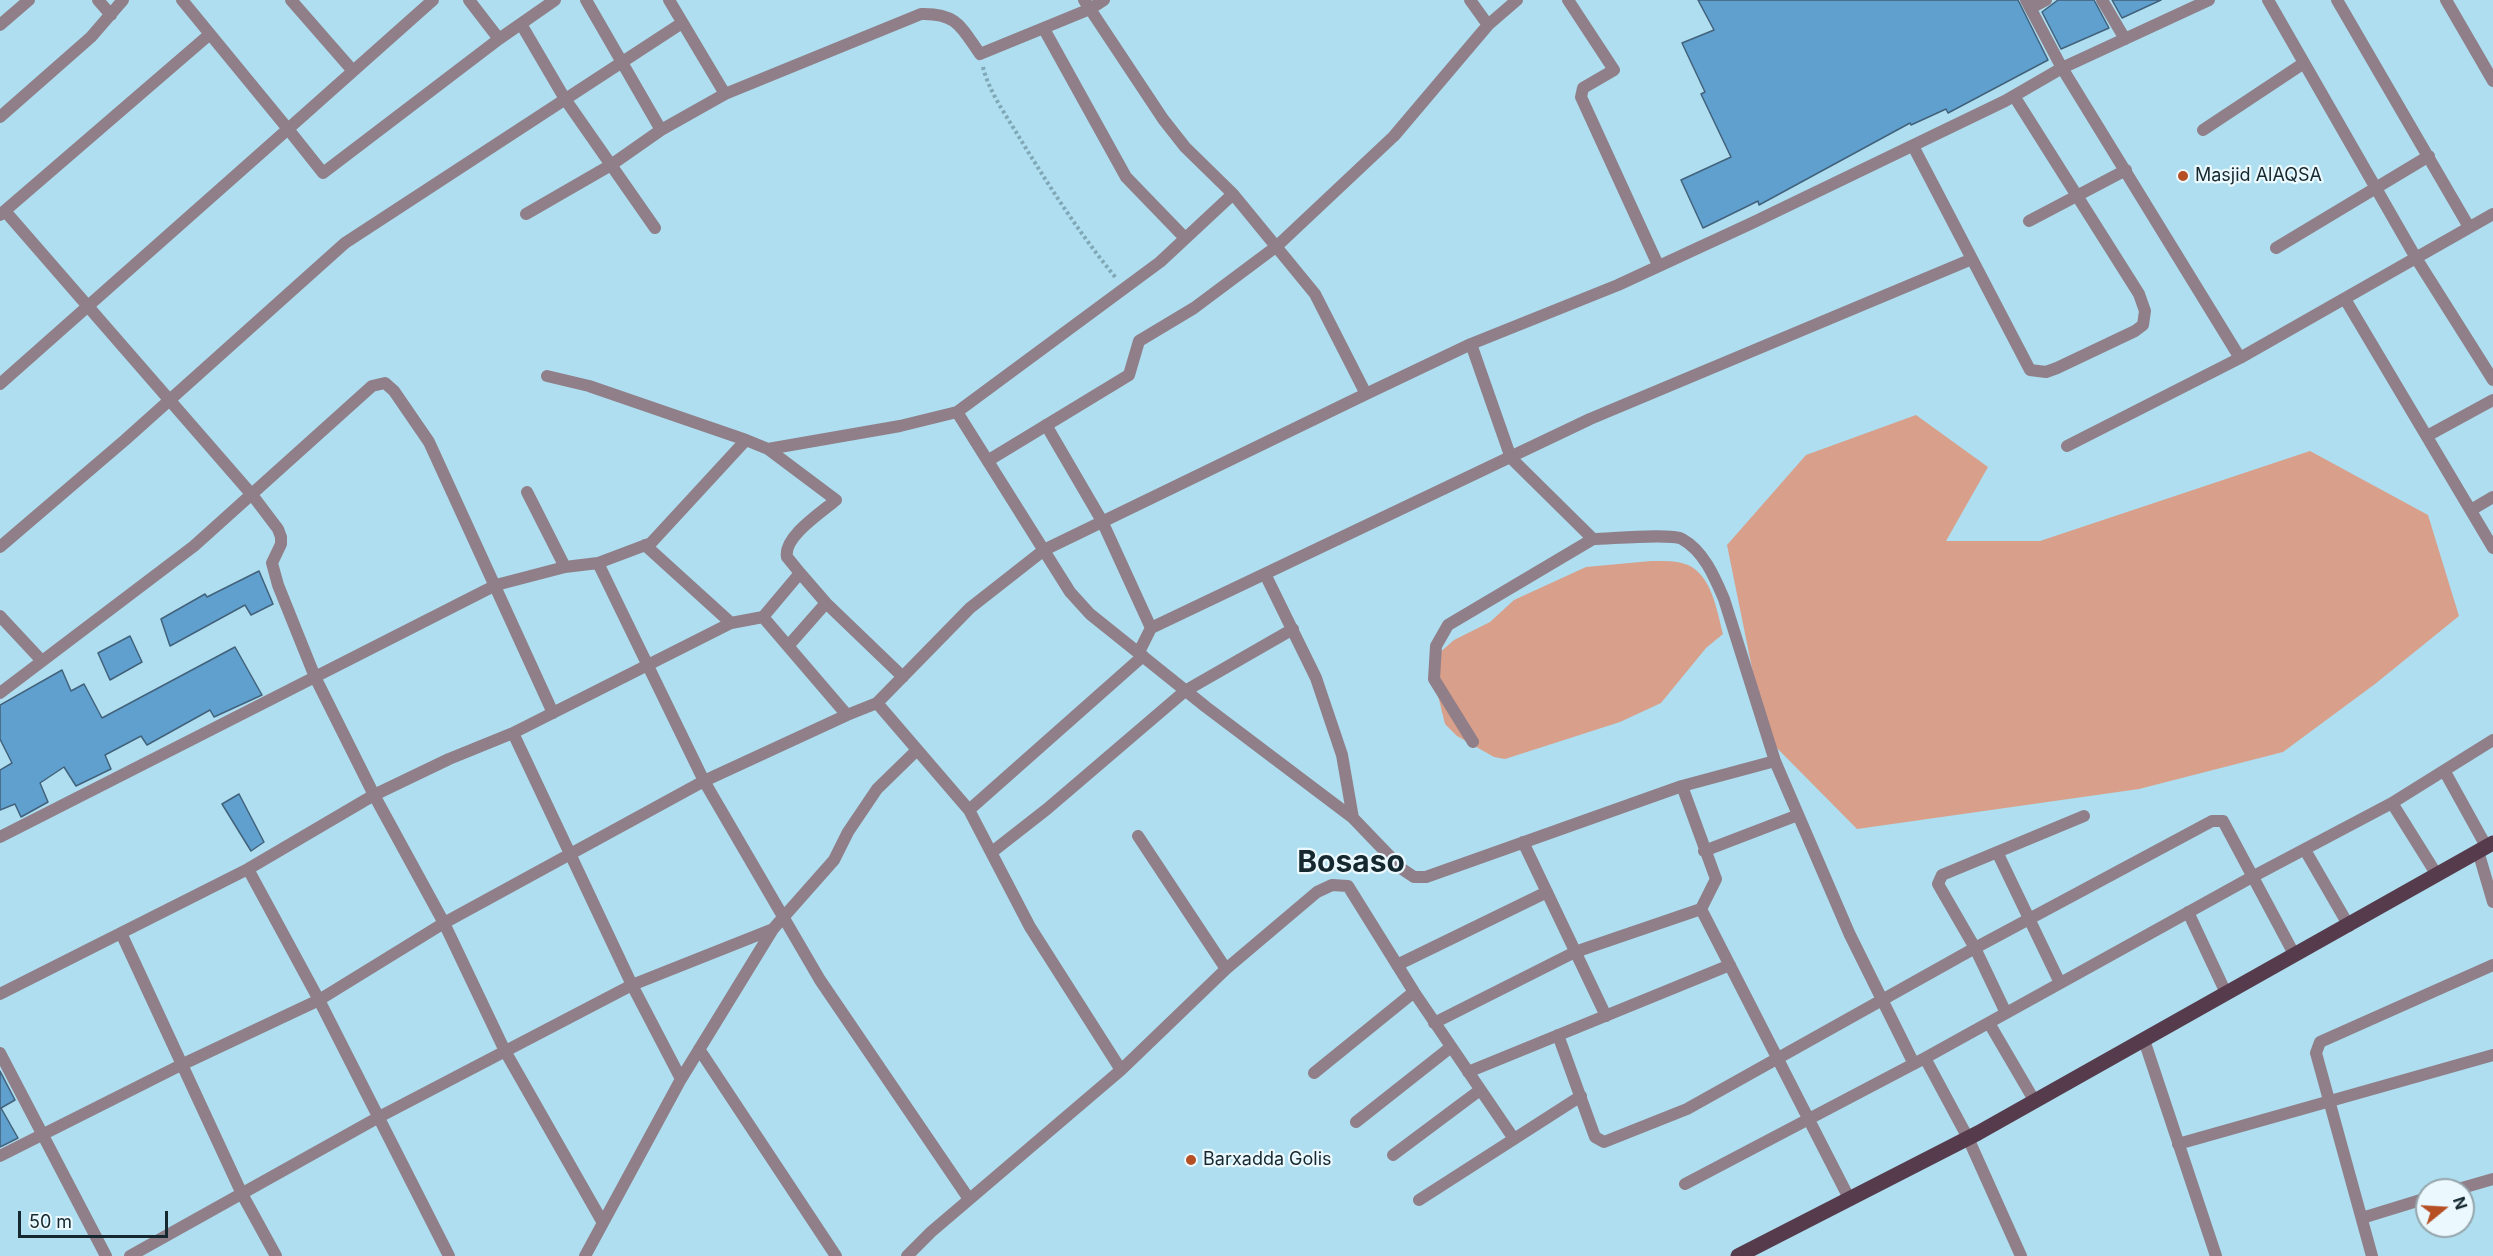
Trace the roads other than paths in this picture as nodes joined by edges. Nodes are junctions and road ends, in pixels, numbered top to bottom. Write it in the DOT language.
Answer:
graph roads {
  1 [pos="29,0"];
  2 [pos="98,0"];
  3 [pos="123,0"];
  4 [pos="182,0"];
  5 [pos="291,0"];
  6 [pos="433,0"];
  7 [pos="469,0"];
  8 [pos="555,0"];
  9 [pos="586,0"];
  10 [pos="669,0"];
  11 [pos="1104,0"];
  12 [pos="1470,0"];
  13 [pos="1517,0"];
  14 [pos="1568,0"];
  15 [pos="2046,0"];
  16 [pos="2102,0"];
  17 [pos="2209,0"];
  18 [pos="2268,0"];
  19 [pos="2337,0"];
  20 [pos="2446,0"];
  21 [pos="1087,4"];
  22 [pos="2029,4"];
  23 [pos="2190,4"];
  24 [pos="111,15"];
  25 [pos="682,23"];
  26 [pos="521,24"];
  27 [pos="0,25"];
  28 [pos="1488,25"];
  29 [pos="1044,28"];
  30 [pos="210,34"];
  31 [pos="499,39"];
  32 [pos="2126,39"];
  33 [pos="623,61"];
  34 [pos="2304,63"];
  35 [pos="2062,68"];
  36 [pos="353,71"];
  37 [pos="2493,81"];
  38 [pos="725,94"];
  39 [pos="2014,96"];
  40 [pos="565,99"];
  41 [pos="0,117"];
  42 [pos="288,129"];
  43 [pos="661,130"];
  44 [pos="2203,130"];
  45 [pos="1913,146"];
  46 [pos="2429,156"];
  47 [pos="611,165"];
  48 [pos="2126,170"];
  49 [pos="2376,188"];
  50 [pos="1233,194"];
  51 [pos="2076,196"];
  52 [pos="2,213"];
  53 [pos="526,214"];
  54 [pos="2493,214"];
  55 [pos="2029,221"];
  56 [pos="2469,227"];
  57 [pos="655,228"];
  58 [pos="1185,238"];
  59 [pos="1277,246"];
  60 [pos="2276,248"];
  61 [pos="2416,258"];
  62 [pos="1972,259"];
  63 [pos="1658,265"];
  64 [pos="2345,299"];
  65 [pos="87,307"];
  66 [pos="1471,344"];
  67 [pos="2240,358"];
  68 [pos="547,375"];
  69 [pos="2493,380"];
  70 [pos="0,384"];
  71 [pos="1366,394"];
  72 [pos="2493,400"];
  73 [pos="168,401"];
  74 [pos="957,412"];
  75 [pos="1046,425"];
  76 [pos="2427,436"];
  77 [pos="746,440"];
  78 [pos="2067,446"];
  79 [pos="768,449"];
  80 [pos="1511,458"];
  81 [pos="989,460"];
  82 [pos="527,492"];
  83 [pos="253,496"];
  84 [pos="2493,497"];
  85 [pos="2471,510"];
  86 [pos="1102,521"];
  87 [pos="1593,539"];
  88 [pos="645,545"];
  89 [pos="0,547"];
  90 [pos="2493,548"];
  91 [pos="1044,550"];
  92 [pos="598,563"];
  93 [pos="565,567"];
  94 [pos="800,573"];
  95 [pos="1265,574"];
  96 [pos="496,585"];
  97 [pos="826,603"];
  98 [pos="0,616"];
  99 [pos="764,617"];
  100 [pos="731,623"];
  101 [pos="1151,628"];
  102 [pos="1293,629"];
  103 [pos="789,645"];
  104 [pos="1141,654"];
  105 [pos="42,661"];
  106 [pos="648,665"];
  107 [pos="315,677"];
  108 [pos="903,677"];
  109 [pos="1185,691"];
  110 [pos="0,693"];
  111 [pos="877,703"];
  112 [pos="553,713"];
  113 [pos="847,715"];
  114 [pos="513,733"];
  115 [pos="2493,740"];
  116 [pos="1473,742"];
  117 [pos="917,750"];
  118 [pos="1775,761"];
  119 [pos="2445,772"];
  120 [pos="704,781"];
  121 [pos="1682,786"];
  122 [pos="374,795"];
  123 [pos="2392,803"];
  124 [pos="969,810"];
  125 [pos="1798,815"];
  126 [pos="2084,816"];
  127 [pos="1353,818"];
  128 [pos="1138,836"];
  129 [pos="0,837"];
  130 [pos="1523,842"];
  131 [pos="2486,847"];
  132 [pos="1704,850"];
  133 [pos="2305,850"];
  134 [pos="992,852"];
  135 [pos="569,854"];
  136 [pos="1998,854"];
  137 [pos="248,869"];
  138 [pos="2437,875"];
  139 [pos="2252,877"];
  140 [pos="1547,892"];
  141 [pos="2493,902"];
  142 [pos="1701,909"];
  143 [pos="2188,912"];
  144 [pos="784,915"];
  145 [pos="2029,919"];
  146 [pos="444,923"];
  147 [pos="2349,926"];
  148 [pos="773,928"];
  149 [pos="121,933"];
  150 [pos="1975,948"];
  151 [pos="1575,952"];
  152 [pos="2294,954"];
  153 [pos="1397,965"];
  154 [pos="1730,965"];
  155 [pos="2493,965"];
  156 [pos="1226,969"];
  157 [pos="2060,983"];
  158 [pos="632,985"];
  159 [pos="1414,992"];
  160 [pos="2226,993"];
  161 [pos="0,994"];
  162 [pos="1883,998"];
  163 [pos="319,1000"];
  164 [pos="2006,1013"];
  165 [pos="1606,1016"];
  166 [pos="1434,1023"];
  167 [pos="1989,1023"];
  168 [pos="1558,1035"];
  169 [pos="2144,1040"];
  170 [pos="1451,1047"];
  171 [pos="699,1049"];
  172 [pos="506,1052"];
  173 [pos="0,1053"];
  174 [pos="2493,1055"];
  175 [pos="1777,1056"];
  176 [pos="1920,1061"];
  177 [pos="181,1065"];
  178 [pos="1121,1070"];
  179 [pos="1468,1072"];
  180 [pos="1314,1073"];
  181 [pos="681,1079"];
  182 [pos="1480,1090"];
  183 [pos="1581,1096"];
  184 [pos="2034,1100"];
  185 [pos="2329,1100"];
  186 [pos="379,1117"];
  187 [pos="1808,1120"];
  188 [pos="1356,1122"];
  189 [pos="42,1135"];
  190 [pos="1968,1138"];
  191 [pos="1514,1139"];
  192 [pos="2178,1144"];
  193 [pos="1393,1155"];
  194 [pos="0,1156"];
  195 [pos="2493,1179"];
  196 [pos="1685,1184"];
  197 [pos="2475,1184"];
  198 [pos="242,1194"];
  199 [pos="969,1199"];
  200 [pos="1419,1200"];
  201 [pos="1850,1200"];
  202 [pos="2415,1202"];
  203 [pos="2362,1218"];
  204 [pos="603,1223"];
  205 [pos="2018,1255"];
  206 [pos="106,1256"];
  207 [pos="130,1256"];
  208 [pos="276,1256"];
  209 [pos="449,1256"];
  210 [pos="585,1256"];
  211 [pos="836,1256"];
  212 [pos="907,1256"];
  213 [pos="1738,1256"];
  214 [pos="2216,1256"];
  215 [pos="2372,1256"];
  1 -- 27 [label="street"];
  2 -- 24 [label="street"];
  3 -- 24 [label="street"];
  4 -- 30 [label="street"];
  5 -- 36 [label="street"];
  6 -- 36 [label="street"];
  7 -- 31 [label="street"];
  8 -- 26 [label="street"];
  9 -- 33 [label="street"];
  10 -- 25 [label="street"];
  11 -- 21 [label="street"];
  12 -- 28 [label="street"];
  13 -- 28 [label="street"];
  14 -- 63 [label="street"];
  15 -- 22 [label="street"];
  16 -- 32 [label="street"];
  17 -- 23 [label="street"];
  18 -- 34 [label="street"];
  19 -- 46 [label="street"];
  20 -- 37 [label="street"];
  21 -- 29 [label="street"];
  21 -- 50 [label="street"];
  22 -- 35 [label="street"];
  23 -- 32 [label="street"];
  24 -- 41 [label="street"];
  25 -- 33 [label="street"];
  25 -- 38 [label="street"];
  26 -- 31 [label="street"];
  26 -- 40 [label="street"];
  28 -- 59 [label="street"];
  29 -- 38 [label="street"];
  29 -- 58 [label="street"];
  30 -- 42 [label="street"];
  30 -- 52 [label="street"];
  31 -- 42 [label="street"];
  32 -- 35 [label="street"];
  33 -- 40 [label="street"];
  33 -- 43 [label="street"];
  34 -- 44 [label="street"];
  34 -- 49 [label="street"];
  35 -- 39 [label="street"];
  35 -- 48 [label="street"];
  36 -- 42 [label="street"];
  38 -- 43 [label="street"];
  39 -- 45 [label="street"];
  39 -- 51 [label="street"];
  40 -- 47 [label="street"];
  40 -- 73 [label="street"];
  42 -- 65 [label="street"];
  43 -- 47 [label="street"];
  45 -- 62 [label="street"];
  45 -- 63 [label="street"];
  46 -- 49 [label="street"];
  46 -- 56 [label="street"];
  47 -- 53 [label="street"];
  47 -- 57 [label="street"];
  48 -- 51 [label="street"];
  48 -- 67 [label="street"];
  49 -- 60 [label="street"];
  49 -- 61 [label="street"];
  50 -- 58 [label="street"];
  50 -- 59 [label="street"];
  51 -- 55 [label="street"];
  51 -- 62 [label="street"];
  52 -- 65 [label="street"];
  54 -- 56 [label="street"];
  56 -- 61 [label="street"];
  58 -- 74 [label="street"];
  59 -- 71 [label="street"];
  59 -- 75 [label="street"];
  61 -- 64 [label="street"];
  61 -- 69 [label="street"];
  62 -- 80 [label="street"];
  63 -- 66 [label="street"];
  64 -- 67 [label="street"];
  64 -- 76 [label="street"];
  65 -- 70 [label="street"];
  65 -- 73 [label="street"];
  66 -- 71 [label="street"];
  66 -- 80 [label="street"];
  67 -- 78 [label="street"];
  68 -- 77 [label="street"];
  71 -- 86 [label="street"];
  72 -- 76 [label="street"];
  73 -- 83 [label="street"];
  73 -- 89 [label="street"];
  74 -- 79 [label="street"];
  74 -- 81 [label="street"];
  75 -- 81 [label="street"];
  75 -- 86 [label="street"];
  76 -- 85 [label="street"];
  77 -- 79 [label="street"];
  77 -- 88 [label="street"];
  79 -- 94 [label="street"];
  80 -- 87 [label="street"];
  80 -- 95 [label="street"];
  81 -- 91 [label="street"];
  82 -- 93 [label="street"];
  83 -- 96 [label="street"];
  83 -- 105 [label="street"];
  83 -- 107 [label="street"];
  84 -- 85 [label="street"];
  85 -- 90 [label="street"];
  86 -- 91 [label="street"];
  86 -- 101 [label="street"];
  87 -- 116 [label="street"];
  87 -- 118 [label="street"];
  88 -- 92 [label="street"];
  88 -- 100 [label="street"];
  91 -- 104 [label="street"];
  91 -- 108 [label="street"];
  92 -- 93 [label="street"];
  92 -- 106 [label="street"];
  93 -- 96 [label="street"];
  94 -- 97 [label="street"];
  94 -- 99 [label="street"];
  95 -- 101 [label="street"];
  95 -- 102 [label="street"];
  96 -- 107 [label="street"];
  96 -- 112 [label="street"];
  97 -- 103 [label="street"];
  97 -- 108 [label="street"];
  98 -- 105 [label="street"];
  99 -- 100 [label="street"];
  99 -- 103 [label="street"];
  100 -- 106 [label="street"];
  101 -- 104 [label="street"];
  102 -- 109 [label="street"];
  102 -- 127 [label="street"];
  103 -- 113 [label="street"];
  104 -- 109 [label="street"];
  104 -- 124 [label="street"];
  105 -- 110 [label="street"];
  106 -- 112 [label="street"];
  106 -- 120 [label="street"];
  107 -- 122 [label="street"];
  107 -- 129 [label="street"];
  108 -- 111 [label="street"];
  109 -- 127 [label="street"];
  109 -- 134 [label="street"];
  111 -- 113 [label="street"];
  111 -- 117 [label="street"];
  112 -- 114 [label="street"];
  113 -- 120 [label="street"];
  114 -- 122 [label="street"];
  114 -- 135 [label="street"];
  115 -- 119 [label="street"];
  117 -- 124 [label="street"];
  117 -- 144 [label="street"];
  118 -- 121 [label="street"];
  118 -- 125 [label="street"];
  119 -- 123 [label="street"];
  119 -- 131 [label="street"];
  120 -- 135 [label="street"];
  120 -- 144 [label="street"];
  121 -- 130 [label="street"];
  121 -- 132 [label="street"];
  122 -- 137 [label="street"];
  122 -- 146 [label="street"];
  123 -- 133 [label="street"];
  123 -- 138 [label="street"];
  124 -- 134 [label="street"];
  125 -- 132 [label="street"];
  125 -- 162 [label="street"];
  126 -- 136 [label="street"];
  127 -- 130 [label="street"];
  128 -- 156 [label="street"];
  130 -- 140 [label="street"];
  131 -- 138 [label="main road"];
  131 -- 141 [label="street"];
  132 -- 142 [label="street"];
  133 -- 139 [label="street"];
  133 -- 147 [label="street"];
  134 -- 178 [label="street"];
  135 -- 146 [label="street"];
  135 -- 158 [label="street"];
  136 -- 145 [label="street"];
  136 -- 150 [label="street"];
  137 -- 149 [label="street"];
  137 -- 163 [label="street"];
  138 -- 147 [label="main road"];
  139 -- 143 [label="street"];
  139 -- 145 [label="street"];
  139 -- 152 [label="street"];
  140 -- 151 [label="street"];
  140 -- 153 [label="street"];
  142 -- 151 [label="street"];
  142 -- 154 [label="street"];
  143 -- 157 [label="street"];
  143 -- 160 [label="street"];
  144 -- 148 [label="street"];
  144 -- 199 [label="street"];
  145 -- 150 [label="street"];
  145 -- 157 [label="street"];
  146 -- 163 [label="street"];
  146 -- 172 [label="street"];
  147 -- 152 [label="main road"];
  148 -- 158 [label="street"];
  148 -- 171 [label="street"];
  149 -- 161 [label="street"];
  149 -- 177 [label="street"];
  150 -- 162 [label="street"];
  150 -- 164 [label="street"];
  151 -- 165 [label="street"];
  151 -- 166 [label="street"];
  152 -- 160 [label="main road"];
  153 -- 156 [label="street"];
  153 -- 159 [label="street"];
  154 -- 165 [label="street"];
  154 -- 175 [label="street"];
  155 -- 185 [label="street"];
  156 -- 178 [label="street"];
  157 -- 164 [label="street"];
  158 -- 172 [label="street"];
  158 -- 181 [label="street"];
  159 -- 166 [label="street"];
  159 -- 180 [label="street"];
  160 -- 169 [label="main road"];
  162 -- 175 [label="street"];
  162 -- 176 [label="street"];
  163 -- 177 [label="street"];
  163 -- 186 [label="street"];
  164 -- 167 [label="street"];
  165 -- 168 [label="street"];
  166 -- 170 [label="street"];
  167 -- 176 [label="street"];
  167 -- 184 [label="street"];
  168 -- 179 [label="street"];
  168 -- 183 [label="street"];
  169 -- 184 [label="main road"];
  169 -- 192 [label="street"];
  170 -- 179 [label="street"];
  170 -- 188 [label="street"];
  171 -- 181 [label="street"];
  171 -- 211 [label="street"];
  172 -- 186 [label="street"];
  172 -- 204 [label="street"];
  173 -- 189 [label="street"];
  174 -- 185 [label="street"];
  175 -- 183 [label="street"];
  175 -- 187 [label="street"];
  176 -- 187 [label="street"];
  176 -- 190 [label="street"];
  177 -- 189 [label="street"];
  177 -- 198 [label="street"];
  178 -- 199 [label="street"];
  179 -- 182 [label="street"];
  181 -- 204 [label="street"];
  182 -- 191 [label="street"];
  182 -- 193 [label="street"];
  183 -- 191 [label="street"];
  184 -- 190 [label="main road"];
  185 -- 192 [label="street"];
  185 -- 203 [label="street"];
  186 -- 198 [label="street"];
  186 -- 209 [label="street"];
  187 -- 196 [label="street"];
  187 -- 201 [label="street"];
  189 -- 194 [label="street"];
  189 -- 206 [label="street"];
  190 -- 201 [label="main road"];
  190 -- 205 [label="street"];
  191 -- 200 [label="street"];
  192 -- 214 [label="street"];
  195 -- 197 [label="street"];
  198 -- 207 [label="street"];
  198 -- 208 [label="street"];
  199 -- 212 [label="street"];
  201 -- 213 [label="main road"];
  202 -- 203 [label="street"];
  203 -- 215 [label="street"];
  204 -- 210 [label="street"];
}
